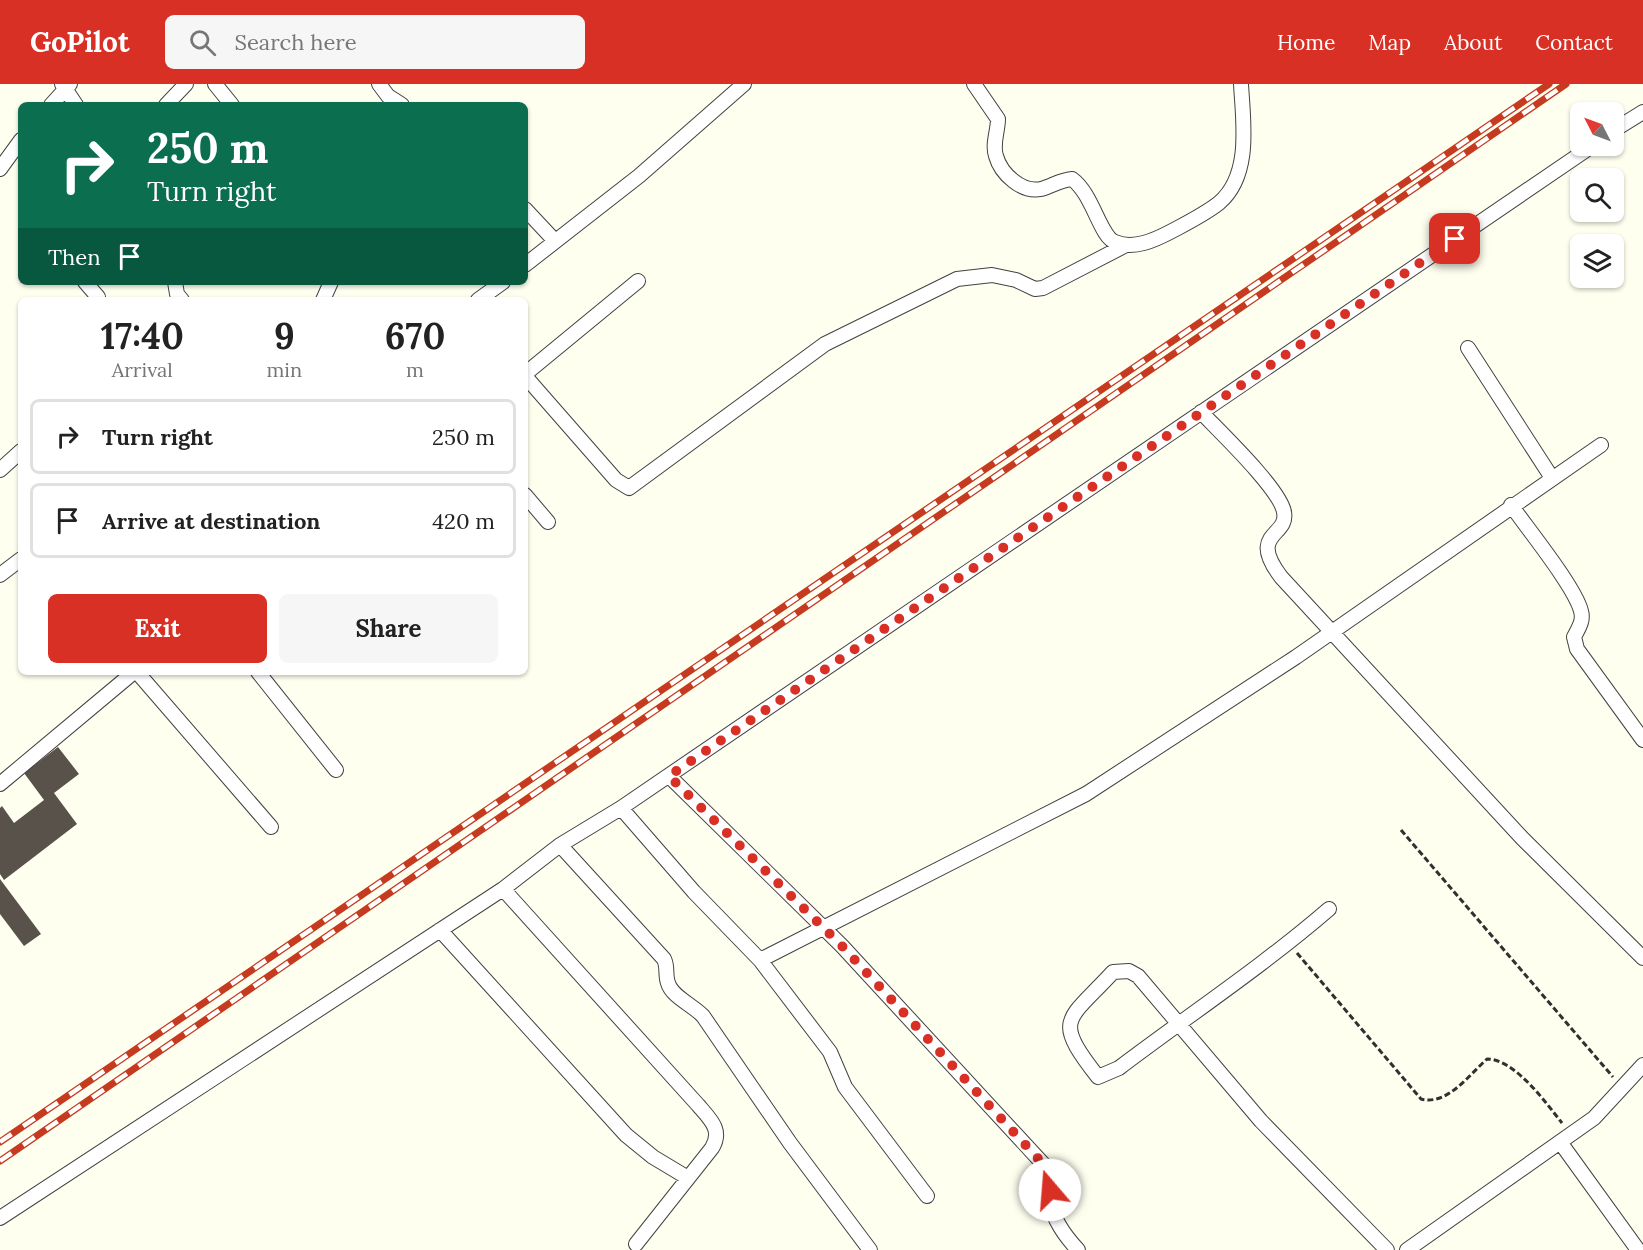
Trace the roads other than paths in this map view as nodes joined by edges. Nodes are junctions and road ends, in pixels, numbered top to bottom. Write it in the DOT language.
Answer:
graph roads {
  1 [pos="186,84"];
  2 [pos="215,84"];
  3 [pos="379,84"];
  4 [pos="744,84"];
  5 [pos="974,84"];
  6 [pos="1241,84"];
  7 [pos="66,86"];
  8 [pos="388,96"];
  9 [pos="53,102"];
  10 [pos="74,102"];
  11 [pos="169,102"];
  12 [pos="230,102"];
  13 [pos="380,102"];
  14 [pos="397,102"];
  15 [pos="1643,112"];
  16 [pos="1624,124"];
  17 [pos="18,144"];
  18 [pos="1577,156"];
  19 [pos="0,169"];
  20 [pos="528,212"];
  21 [pos="555,241"];
  22 [pos="1126,245"];
  23 [pos="528,264"];
  24 [pos="638,281"];
  25 [pos="88,285"];
  26 [pos="499,285"];
  27 [pos="98,297"];
  28 [pos="482,297"];
  29 [pos="1468,348"];
  30 [pos="528,373"];
  31 [pos="528,378"];
  32 [pos="1202,412"];
  33 [pos="1601,446"];
  34 [pos="18,454"];
  35 [pos="0,470"];
  36 [pos="1552,478"];
  37 [pos="528,499"];
  38 [pos="1511,505"];
  39 [pos="548,522"];
  40 [pos="18,562"];
  41 [pos="0,575"];
  42 [pos="1332,631"];
  43 [pos="132,675"];
  44 [pos="139,675"];
  45 [pos="260,675"];
  46 [pos="1643,740"];
  47 [pos="336,770"];
  48 [pos="669,776"];
  49 [pos="0,784"];
  50 [pos="621,808"];
  51 [pos="271,826"];
  52 [pos="560,845"];
  53 [pos="503,889"];
  54 [pos="1329,909"];
  55 [pos="823,928"];
  56 [pos="440,930"];
  57 [pos="1643,958"];
  58 [pos="760,960"];
  59 [pos="1178,1023"];
  60 [pos="1643,1065"];
  61 [pos="1566,1138"];
  62 [pos="688,1178"];
  63 [pos="927,1196"];
  64 [pos="0,1218"];
  65 [pos="636,1244"];
  66 [pos="870,1250"];
  67 [pos="1078,1250"];
  68 [pos="1387,1250"];
  69 [pos="1407,1250"];
  70 [pos="1638,1250"];
  1 -- 11 [label="street"];
  2 -- 12 [label="street"];
  3 -- 8 [label="street"];
  4 -- 21 [label="street"];
  5 -- 22 [label="street"];
  6 -- 22 [label="street"];
  7 -- 9 [label="street"];
  7 -- 10 [label="street"];
  8 -- 13 [label="street"];
  8 -- 14 [label="street"];
  15 -- 16 [label="street"];
  17 -- 19 [label="street"];
  18 -- 32 [label="street"];
  20 -- 21 [label="street"];
  21 -- 23 [label="street"];
  22 -- 31 [label="street"];
  24 -- 30 [label="street"];
  25 -- 27 [label="street"];
  26 -- 28 [label="street"];
  29 -- 36 [label="street"];
  32 -- 42 [label="street"];
  32 -- 48 [label="street"];
  33 -- 36 [label="street"];
  34 -- 35 [label="street"];
  36 -- 38 [label="street"];
  37 -- 39 [label="street"];
  38 -- 42 [label="street"];
  38 -- 46 [label="street"];
  40 -- 41 [label="street"];
  42 -- 55 [label="street"];
  42 -- 57 [label="street"];
  43 -- 49 [label="street"];
  44 -- 51 [label="street"];
  45 -- 47 [label="street"];
  48 -- 50 [label="street"];
  48 -- 55 [label="street"];
  50 -- 52 [label="street"];
  50 -- 58 [label="street"];
  52 -- 53 [label="street"];
  52 -- 66 [label="street"];
  53 -- 56 [label="street"];
  53 -- 62 [label="street"];
  54 -- 59 [label="street"];
  55 -- 58 [label="street"];
  55 -- 67 [label="street"];
  56 -- 62 [label="street"];
  56 -- 64 [label="street"];
  58 -- 63 [label="street"];
  59 -- 59 [label="street"];
  59 -- 68 [label="street"];
  60 -- 61 [label="street"];
  61 -- 69 [label="street"];
  61 -- 70 [label="street"];
  62 -- 65 [label="street"];
}
